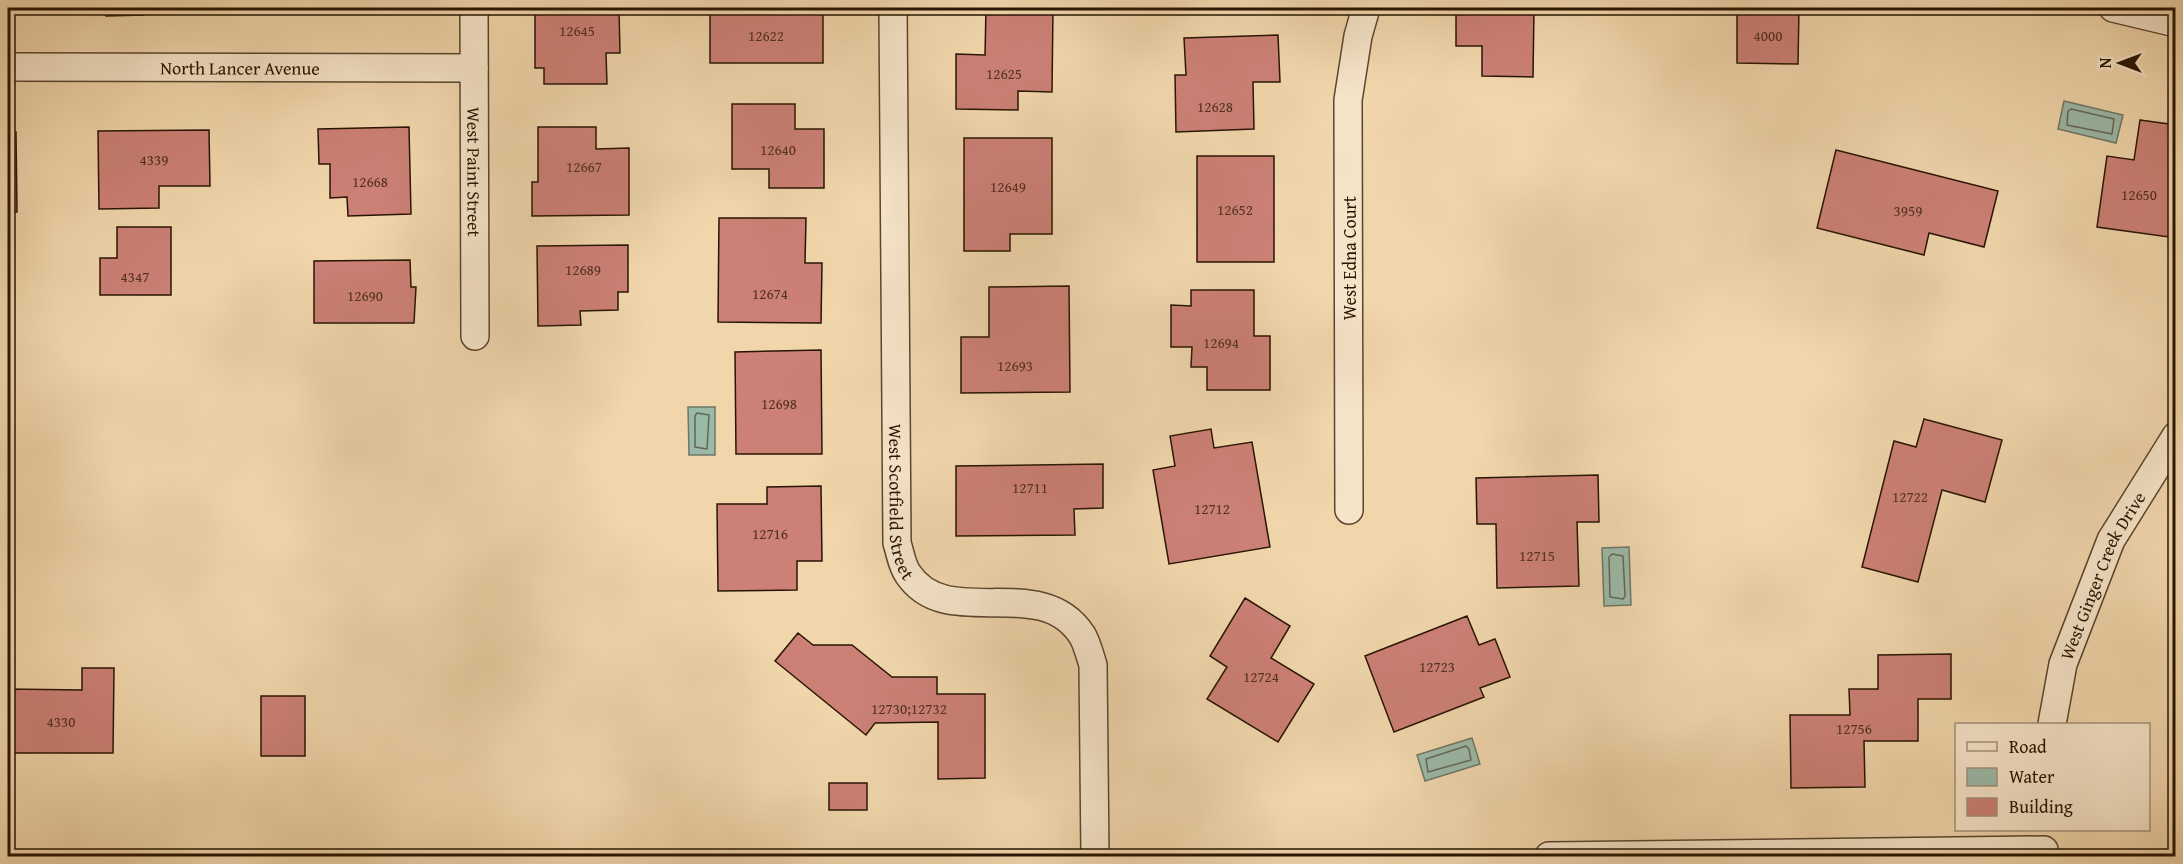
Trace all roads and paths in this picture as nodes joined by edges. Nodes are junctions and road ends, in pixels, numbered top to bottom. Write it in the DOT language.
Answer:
graph roads {
  1 [pos="474,8"];
  2 [pos="893,8"];
  3 [pos="1366,8"];
  4 [pos="2113,8"];
  5 [pos="2175,23"];
  6 [pos="8,67"];
  7 [pos="474,68"];
  8 [pos="475,336"];
  9 [pos="2175,435"];
  10 [pos="1349,510"];
  11 [pos="2052,723"];
  12 [pos="2044,845"];
  13 [pos="1095,856"];
  14 [pos="1549,856"];
  1 -- 7 [label="street, West Paint Street"];
  2 -- 13 [label="street, West Scotfield Street"];
  3 -- 10 [label="street, West Edna Court"];
  4 -- 5 [label="street"];
  6 -- 7 [label="street, North Lancer Avenue"];
  7 -- 8 [label="street, West Paint Street"];
  9 -- 11 [label="street, West Ginger Creek Drive"];
  12 -- 14 [label="street"];
}
